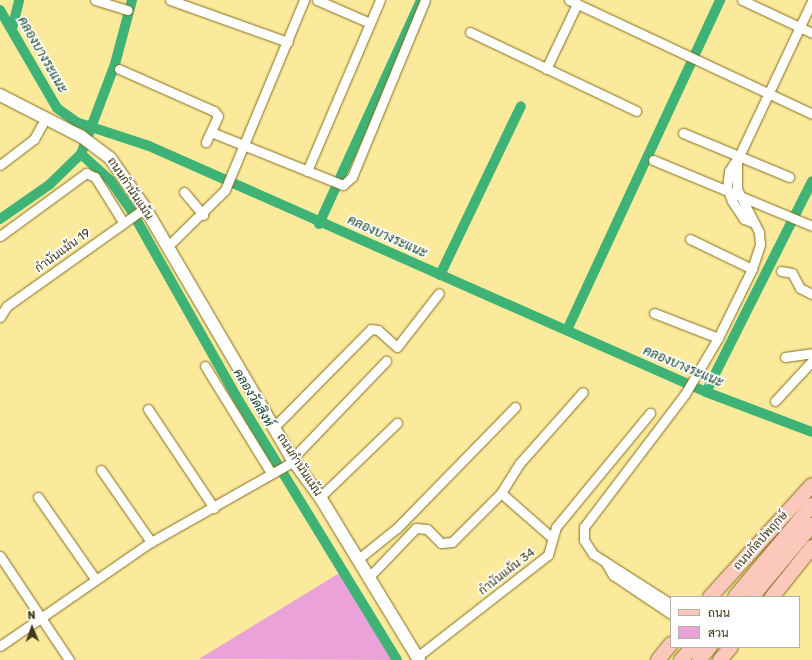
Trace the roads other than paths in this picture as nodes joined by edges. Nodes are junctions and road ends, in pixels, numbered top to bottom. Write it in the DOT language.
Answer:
graph roads {
  1 [pos="95,0"];
  2 [pos="170,0"];
  3 [pos="304,0"];
  4 [pos="318,0"];
  5 [pos="380,0"];
  6 [pos="425,0"];
  7 [pos="742,0"];
  8 [pos="574,1"];
  9 [pos="812,1"];
  10 [pos="127,10"];
  11 [pos="370,23"];
  12 [pos="800,28"];
  13 [pos="470,32"];
  14 [pos="812,33"];
  15 [pos="288,42"];
  16 [pos="119,68"];
  17 [pos="546,68"];
  18 [pos="769,92"];
  19 [pos="0,95"];
  20 [pos="636,112"];
  21 [pos="812,114"];
  22 [pos="46,117"];
  23 [pos="211,132"];
  24 [pos="683,133"];
  25 [pos="206,142"];
  26 [pos="246,147"];
  27 [pos="739,157"];
  28 [pos="653,160"];
  29 [pos="0,165"];
  30 [pos="307,171"];
  31 [pos="789,177"];
  32 [pos="184,192"];
  33 [pos="728,192"];
  34 [pos="740,197"];
  35 [pos="140,211"];
  36 [pos="203,215"];
  37 [pos="125,220"];
  38 [pos="752,222"];
  39 [pos="812,226"];
  40 [pos="0,236"];
  41 [pos="690,239"];
  42 [pos="167,248"];
  43 [pos="752,269"];
  44 [pos="781,270"];
  45 [pos="439,293"];
  46 [pos="812,294"];
  47 [pos="654,313"];
  48 [pos="0,314"];
  49 [pos="718,338"];
  50 [pos="812,353"];
  51 [pos="785,357"];
  52 [pos="386,361"];
  53 [pos="812,361"];
  54 [pos="205,366"];
  55 [pos="584,392"];
  56 [pos="775,400"];
  57 [pos="515,407"];
  58 [pos="148,409"];
  59 [pos="650,414"];
  60 [pos="397,423"];
  61 [pos="274,427"];
  62 [pos="283,466"];
  63 [pos="101,470"];
  64 [pos="812,485"];
  65 [pos="501,492"];
  66 [pos="38,497"];
  67 [pos="320,497"];
  68 [pos="812,505"];
  69 [pos="214,508"];
  70 [pos="812,525"];
  71 [pos="551,536"];
  72 [pos="151,542"];
  73 [pos="812,547"];
  74 [pos="0,556"];
  75 [pos="357,560"];
  76 [pos="606,563"];
  77 [pos="368,578"];
  78 [pos="96,580"];
  79 [pos="711,596"];
  80 [pos="736,596"];
  81 [pos="753,596"];
  82 [pos="773,596"];
  83 [pos="670,603"];
  84 [pos="670,613"];
  85 [pos="41,618"];
  86 [pos="670,645"];
  87 [pos="0,646"];
  88 [pos="692,648"];
  89 [pos="709,648"];
  90 [pos="730,648"];
  91 [pos="418,658"];
  92 [pos="69,660"];
  93 [pos="658,660"];
  94 [pos="682,660"];
  95 [pos="699,660"];
  96 [pos="720,660"];
  1 -- 10 [label="street"];
  2 -- 15 [label="street"];
  3 -- 15 [label="street"];
  4 -- 11 [label="street"];
  5 -- 11 [label="street"];
  6 -- 30 [label="street"];
  7 -- 12 [label="street"];
  8 -- 17 [label="street"];
  8 -- 18 [label="street"];
  9 -- 12 [label="street"];
  11 -- 30 [label="street"];
  12 -- 14 [label="street"];
  12 -- 18 [label="street"];
  13 -- 17 [label="street"];
  15 -- 26 [label="street"];
  16 -- 23 [label="street"];
  17 -- 20 [label="street"];
  18 -- 21 [label="street"];
  18 -- 27 [label="street"];
  19 -- 22 [label="street, ถนนกำนันแม้น"];
  22 -- 29 [label="street"];
  22 -- 35 [label="street, ถนนกำนันแม้น"];
  23 -- 25 [label="street"];
  23 -- 26 [label="street"];
  24 -- 27 [label="street"];
  26 -- 30 [label="street"];
  26 -- 36 [label="street"];
  27 -- 31 [label="street"];
  27 -- 33 [label="street"];
  27 -- 34 [label="street"];
  28 -- 33 [label="street"];
  32 -- 36 [label="street"];
  33 -- 34 [label="street"];
  33 -- 38 [label="street"];
  34 -- 38 [label="street"];
  34 -- 39 [label="street"];
  35 -- 37 [label="street, กำนันแม้น 19"];
  35 -- 42 [label="street, ถนนกำนันแม้น"];
  36 -- 42 [label="street"];
  37 -- 40 [label="street"];
  37 -- 48 [label="street, กำนันแม้น 19"];
  38 -- 43 [label="street"];
  41 -- 43 [label="street"];
  42 -- 61 [label="street, ถนนกำนันแม้น"];
  43 -- 49 [label="street"];
  44 -- 46 [label="street"];
  45 -- 61 [label="street"];
  47 -- 49 [label="street"];
  49 -- 76 [label="street"];
  50 -- 51 [label="street"];
  52 -- 62 [label="street"];
  53 -- 56 [label="street"];
  54 -- 62 [label="street"];
  55 -- 65 [label="street"];
  57 -- 75 [label="street"];
  58 -- 69 [label="street"];
  59 -- 71 [label="street, กำนันแม้น 34"];
  60 -- 67 [label="street"];
  61 -- 62 [label="street, ถนนกำนันแม้น"];
  62 -- 67 [label="street, ถนนกำนันแม้น"];
  62 -- 69 [label="street"];
  63 -- 72 [label="street"];
  64 -- 79 [label="main road, ถนนกัลปพฤกษ์"];
  65 -- 71 [label="street"];
  65 -- 77 [label="street"];
  66 -- 78 [label="street"];
  67 -- 75 [label="street, ถนนกำนันแม้น"];
  68 -- 80 [label="main road, ถนนกัลปพฤกษ์"];
  69 -- 72 [label="street"];
  70 -- 81 [label="main road"];
  71 -- 91 [label="street, กำนันแม้น 34"];
  72 -- 78 [label="street"];
  73 -- 82 [label="main road"];
  74 -- 85 [label="street"];
  75 -- 77 [label="street, ถนนกำนันแม้น"];
  76 -- 83 [label="street"];
  76 -- 84 [label="street"];
  77 -- 91 [label="street, ถนนกำนันแม้น"];
  78 -- 85 [label="street"];
  85 -- 87 [label="street"];
  85 -- 92 [label="street"];
  86 -- 93 [label="main road"];
  88 -- 94 [label="main road"];
  89 -- 95 [label="main road"];
  90 -- 96 [label="main road"];
}
